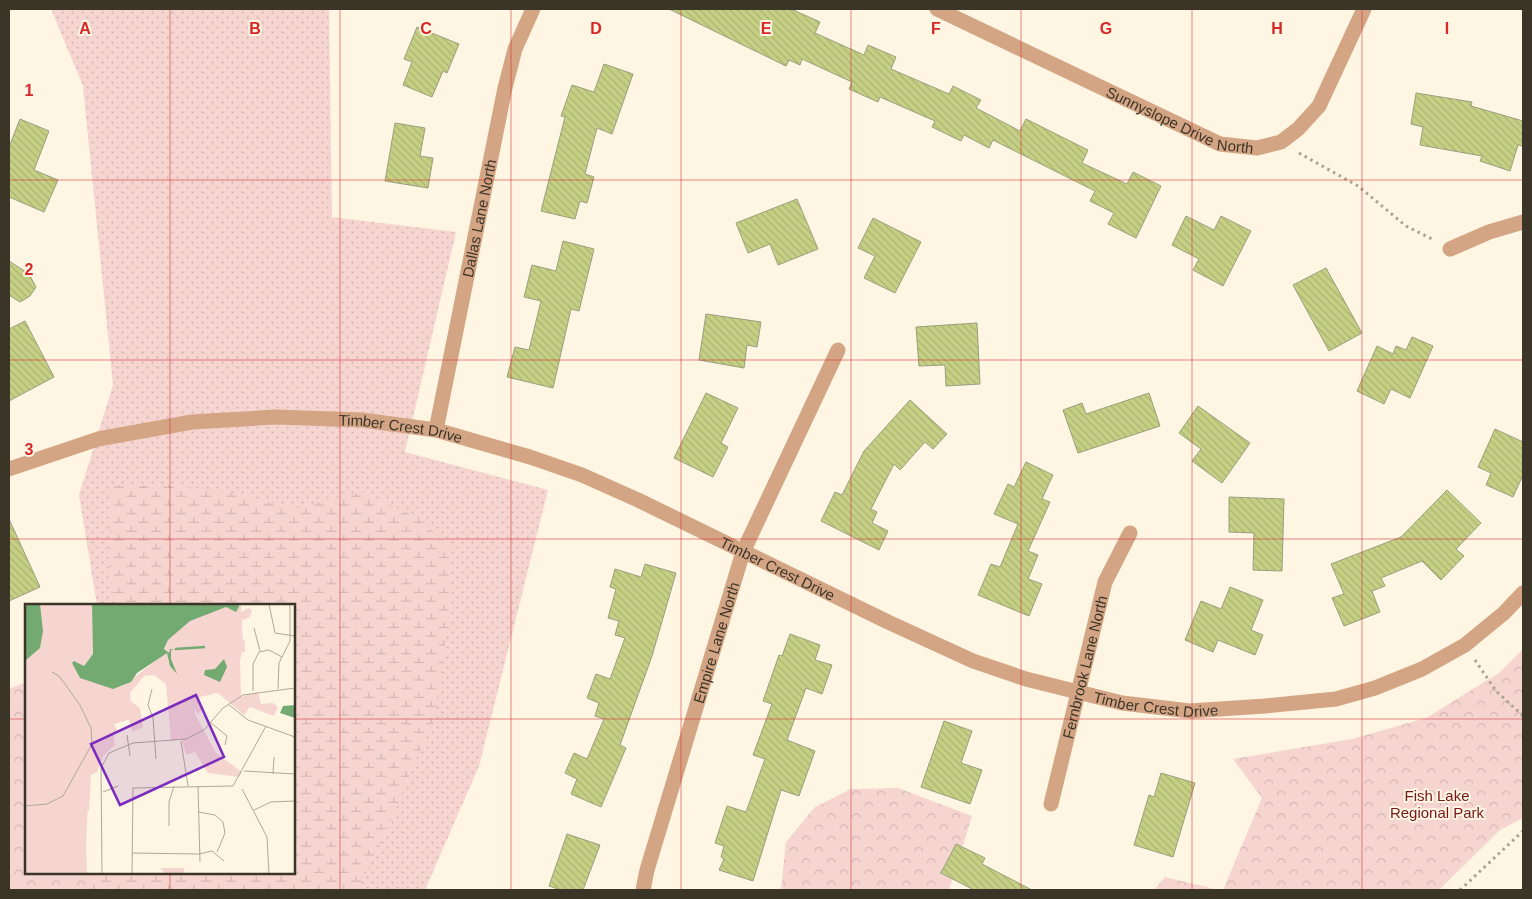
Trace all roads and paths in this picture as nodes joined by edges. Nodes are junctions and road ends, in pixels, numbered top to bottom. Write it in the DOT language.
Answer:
graph roads {
  1 [pos="533,9"];
  2 [pos="937,9"];
  3 [pos="1364,9"];
  4 [pos="1281,142"];
  5 [pos="1523,222"];
  6 [pos="1450,249"];
  7 [pos="838,350"];
  8 [pos="436,430"];
  9 [pos="9,469"];
  10 [pos="1130,533"];
  11 [pos="743,552"];
  12 [pos="1523,593"];
  13 [pos="1465,645"];
  14 [pos="1078,692"];
  15 [pos="1523,716"];
  16 [pos="1051,804"];
  17 [pos="1523,831"];
  18 [pos="643,890"];
  19 [pos="1460,890"];
  1 -- 8 [label="street, Dallas Lane North"];
  2 -- 4 [label="street, Sunnyslope Drive North"];
  3 -- 4 [label="street, Sunnyslope Drive North"];
  4 -- 6 [label="path"];
  5 -- 6 [label="street"];
  7 -- 11 [label="street, Empire Lane North"];
  8 -- 9 [label="street, Timber Crest Drive"];
  8 -- 11 [label="street, Timber Crest Drive"];
  10 -- 14 [label="street, Fernbrook Lane North"];
  11 -- 14 [label="street, Timber Crest Drive"];
  11 -- 18 [label="street, Empire Lane North"];
  12 -- 13 [label="street, Timber Crest Drive"];
  13 -- 14 [label="street, Timber Crest Drive"];
  13 -- 15 [label="path"];
  14 -- 16 [label="street, Fernbrook Lane North"];
  17 -- 19 [label="path"];
}
